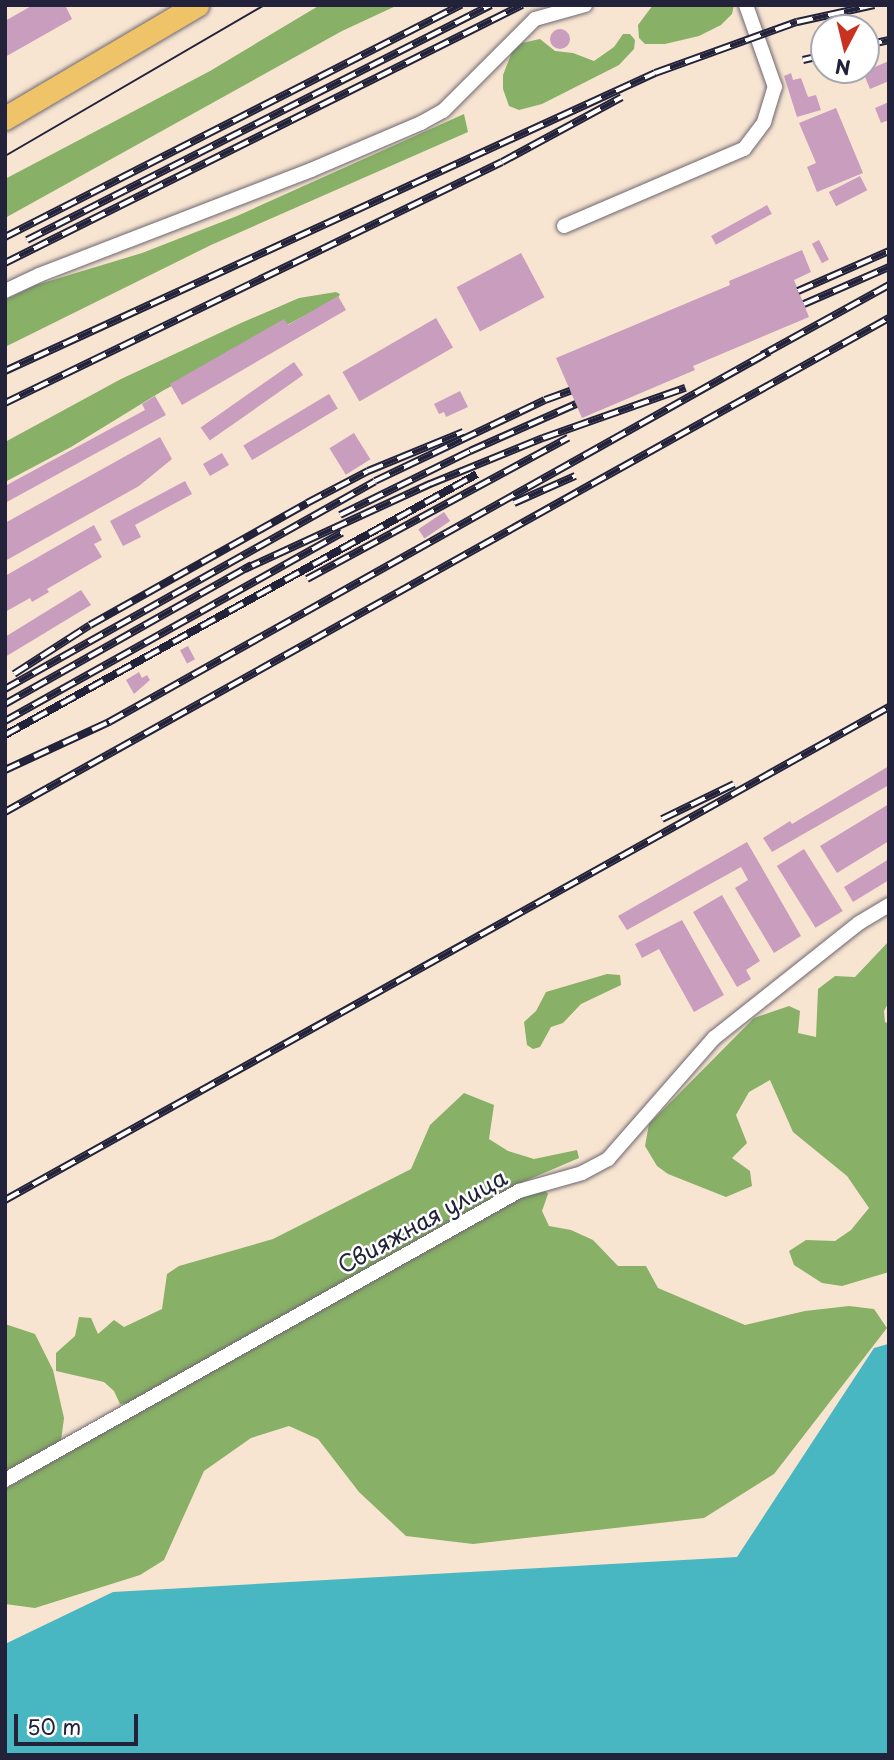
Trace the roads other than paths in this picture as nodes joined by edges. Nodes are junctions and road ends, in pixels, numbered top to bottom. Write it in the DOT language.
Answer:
graph roads {
  1 [pos="197,5"];
  2 [pos="585,5"];
  3 [pos="747,5"];
  4 [pos="5,118"];
  5 [pos="564,226"];
  6 [pos="5,291"];
  7 [pos="889,905"];
  8 [pos="5,1480"];
  1 -- 4 [label="main road"];
  2 -- 6 [label="street"];
  3 -- 5 [label="street"];
  7 -- 8 [label="street, Свияжная улица"];
}
